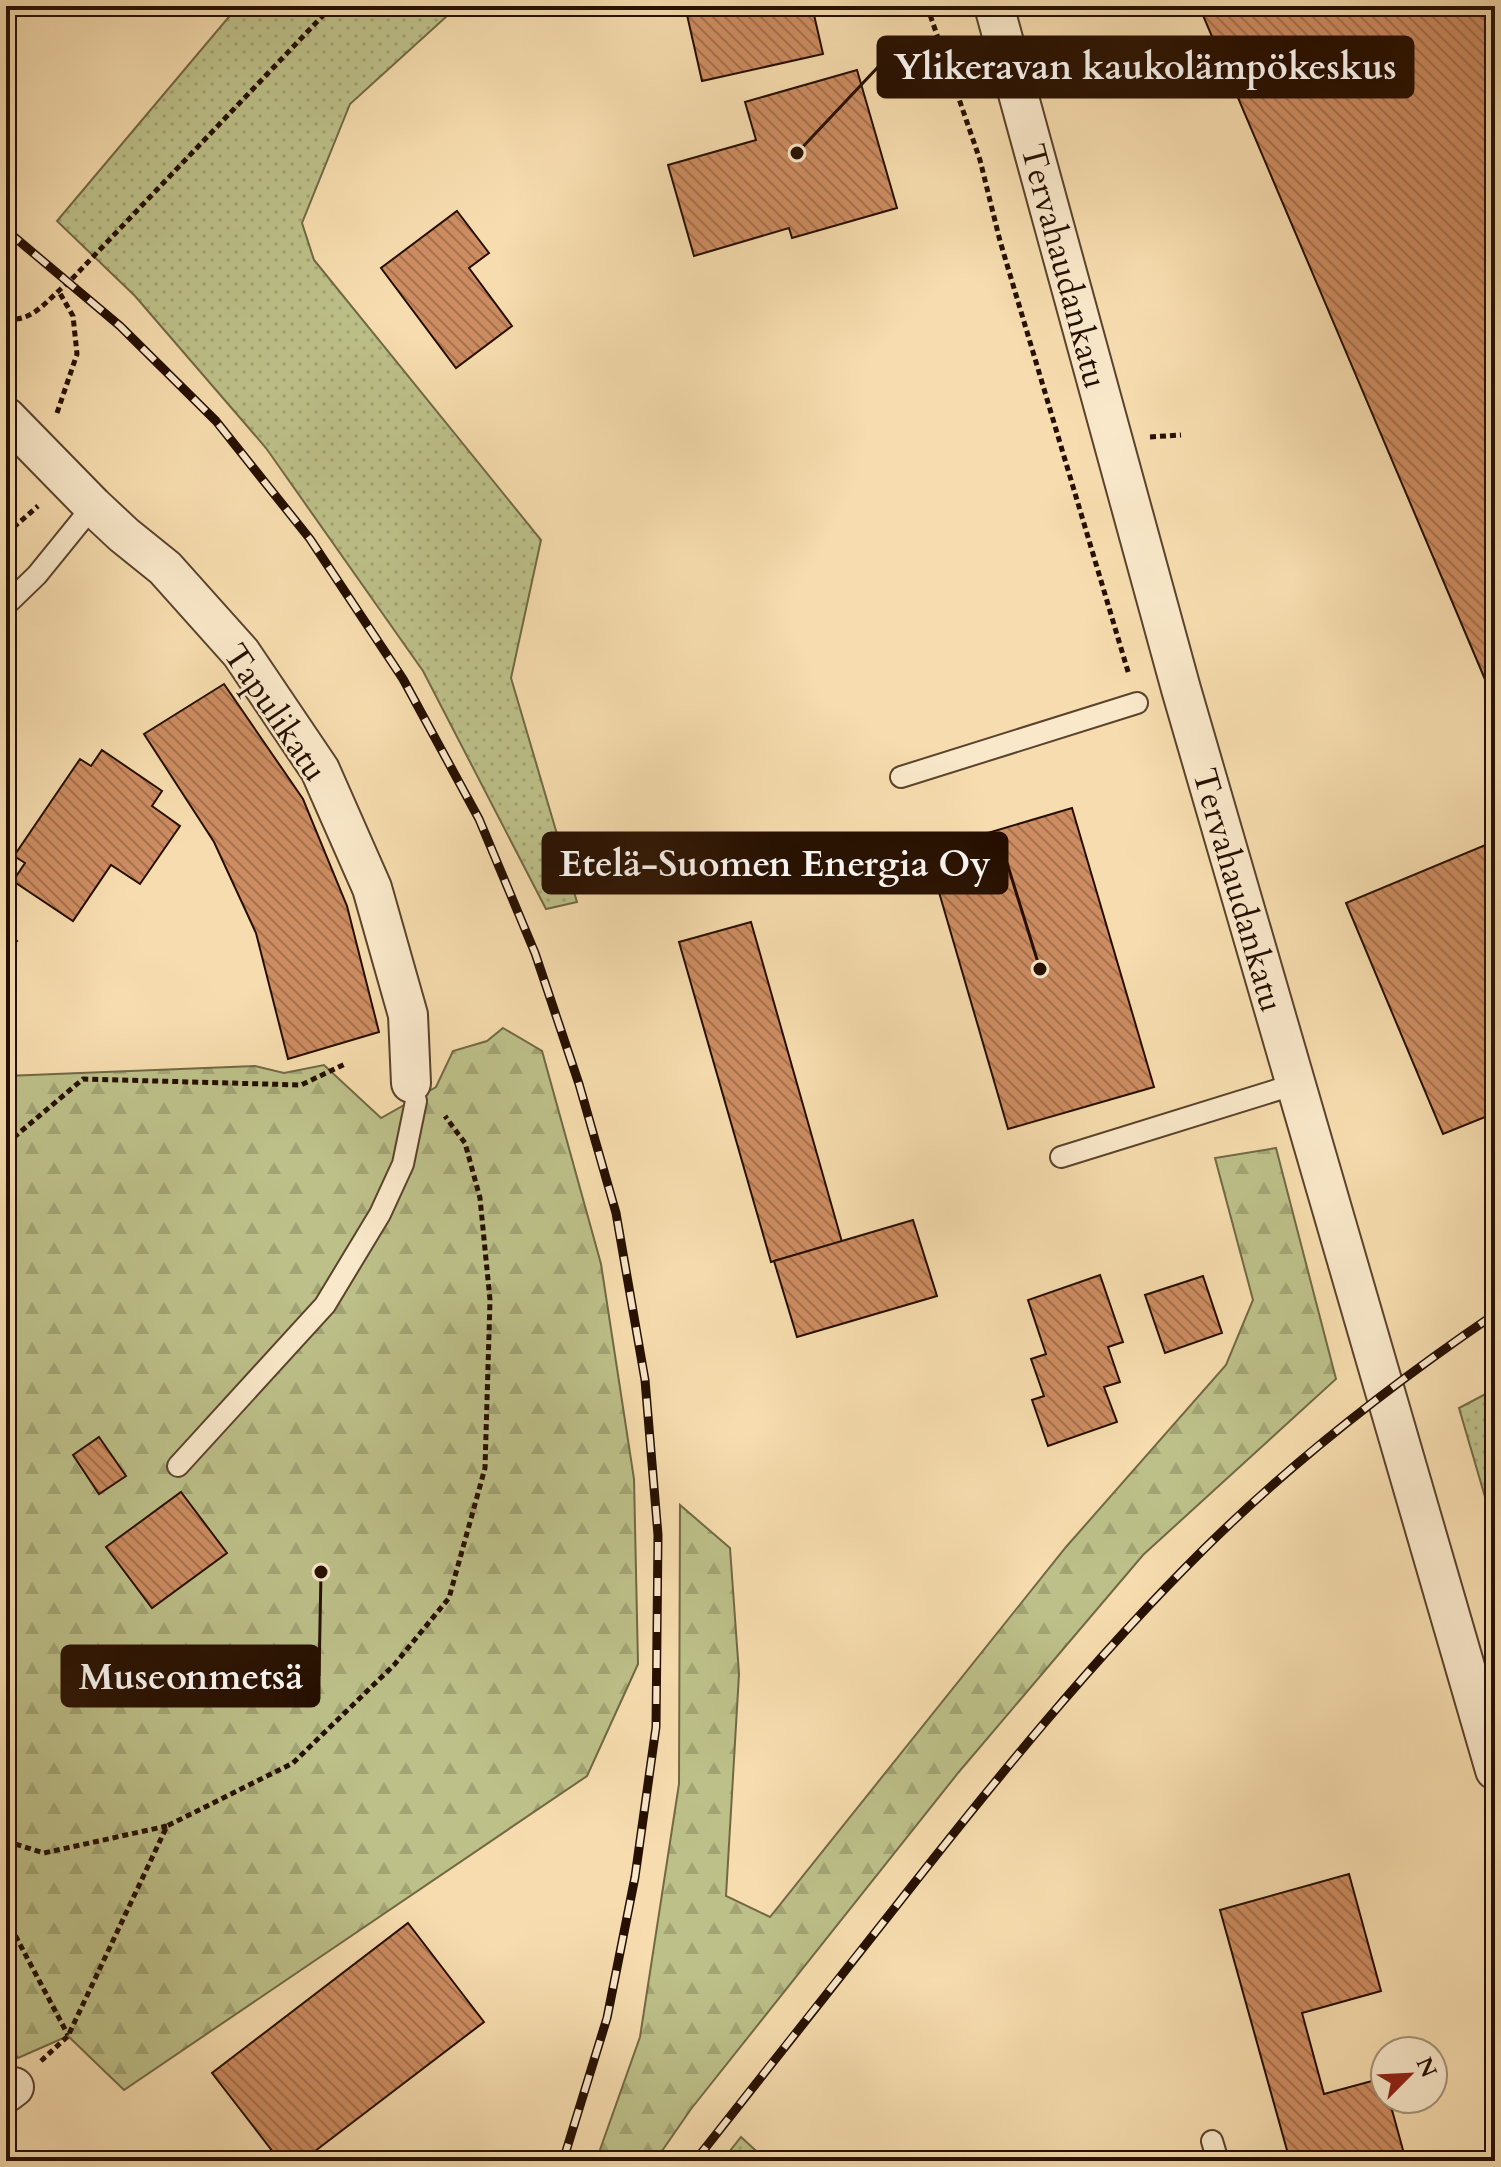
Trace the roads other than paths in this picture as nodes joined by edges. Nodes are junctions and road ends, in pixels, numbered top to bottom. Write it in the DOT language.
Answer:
graph roads {
  1 [pos="994,6"];
  2 [pos="6,417"];
  3 [pos="93,506"];
  4 [pos="6,605"];
  5 [pos="1137,703"];
  6 [pos="901,777"];
  7 [pos="1296,1084"];
  8 [pos="414,1092"];
  9 [pos="1061,1157"];
  10 [pos="178,1466"];
  11 [pos="1495,1770"];
  1 -- 7 [label="street, Tervahaudankatu"];
  2 -- 3 [label="street, Tapulikatu"];
  3 -- 4 [label="lane"];
  3 -- 8 [label="street, Tapulikatu"];
  5 -- 6 [label="lane"];
  7 -- 9 [label="lane"];
  7 -- 11 [label="street, Tervahaudankatu"];
  8 -- 10 [label="lane"];
}
